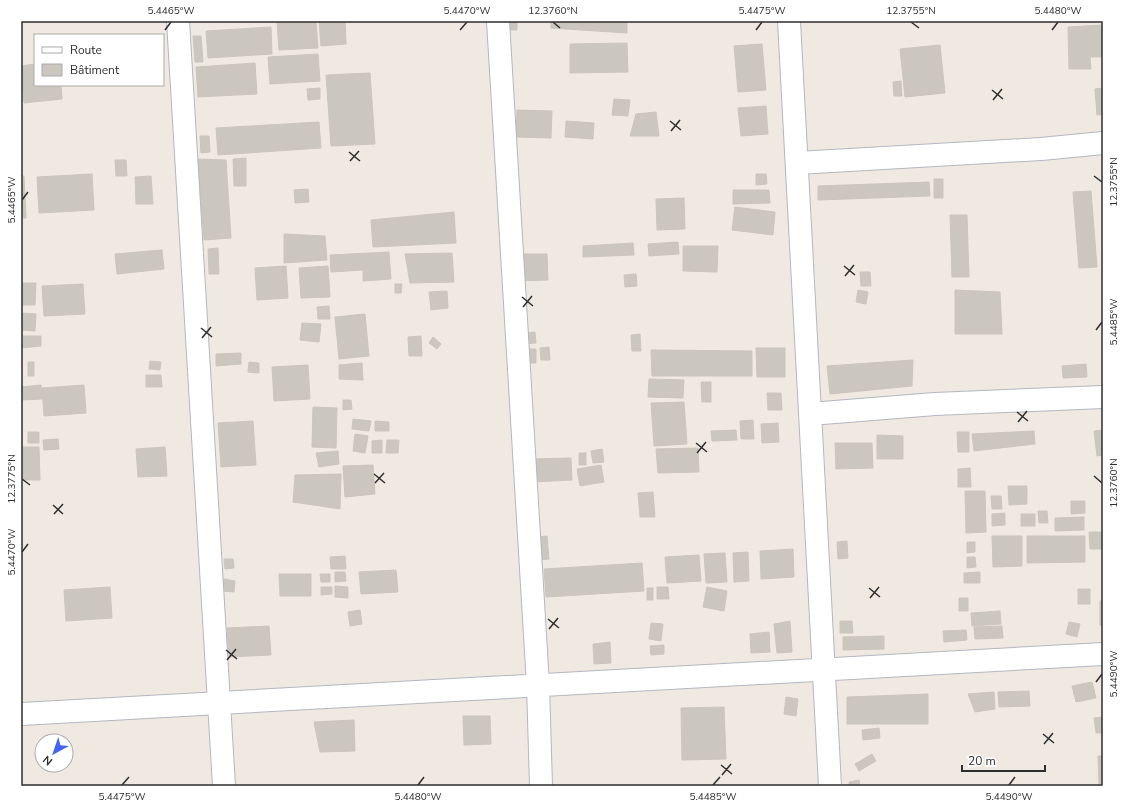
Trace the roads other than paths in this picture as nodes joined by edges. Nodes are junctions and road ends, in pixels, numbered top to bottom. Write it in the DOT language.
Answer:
graph roads {
  1 [pos="178,21"];
  2 [pos="498,21"];
  3 [pos="790,21"];
  4 [pos="1103,143"];
  5 [pos="797,163"];
  6 [pos="1103,397"];
  7 [pos="810,414"];
  8 [pos="1103,654"];
  9 [pos="824,669"];
  10 [pos="538,685"];
  11 [pos="219,703"];
  12 [pos="21,714"];
  13 [pos="224,786"];
  14 [pos="541,786"];
  15 [pos="830,786"];
  1 -- 11 [label="street"];
  2 -- 10 [label="street"];
  3 -- 5 [label="street"];
  4 -- 5 [label="street"];
  5 -- 7 [label="street"];
  6 -- 7 [label="street"];
  7 -- 9 [label="street"];
  8 -- 9 [label="street"];
  9 -- 10 [label="street"];
  9 -- 15 [label="street"];
  10 -- 11 [label="street"];
  10 -- 14 [label="street"];
  11 -- 12 [label="street"];
  11 -- 13 [label="street"];
}
